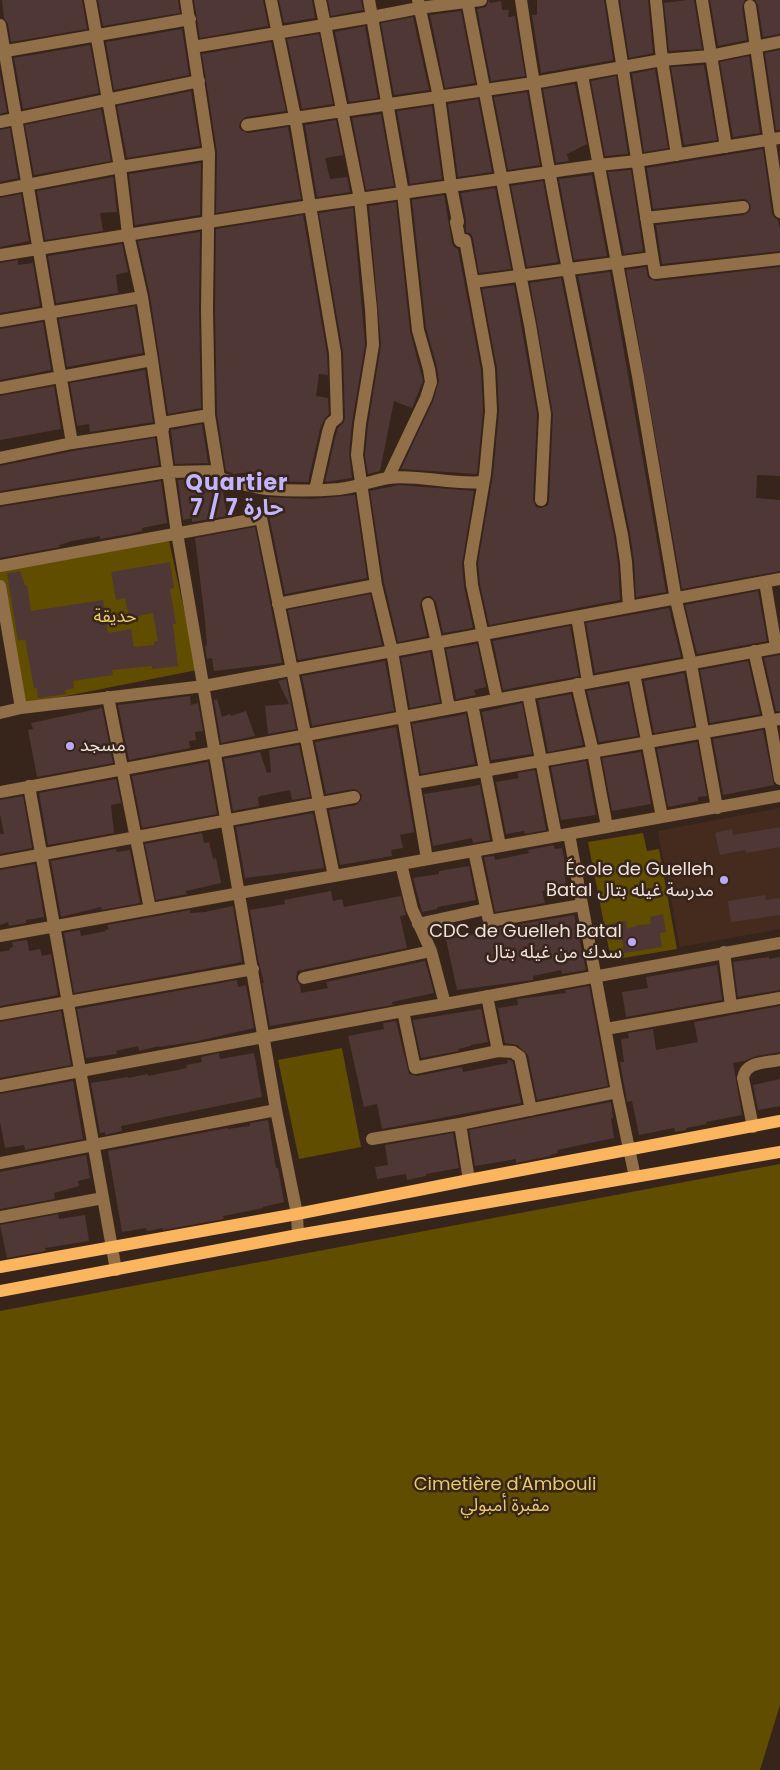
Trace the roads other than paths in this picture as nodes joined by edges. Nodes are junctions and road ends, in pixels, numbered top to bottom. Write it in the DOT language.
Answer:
graph roads {
  1 [pos="90,0"];
  2 [pos="186,0"];
  3 [pos="272,0"];
  4 [pos="320,0"];
  5 [pos="369,0"];
  6 [pos="481,0"];
  7 [pos="520,0"];
  8 [pos="612,0"];
  9 [pos="656,0"];
  10 [pos="702,0"];
  11 [pos="468,1"];
  12 [pos="419,4"];
  13 [pos="750,6"];
  14 [pos="372,17"];
  15 [pos="190,19"];
  16 [pos="0,25"];
  17 [pos="325,26"];
  18 [pos="278,32"];
  19 [pos="97,36"];
  20 [pos="780,42"];
  21 [pos="192,46"];
  22 [pos="756,47"];
  23 [pos="2,52"];
  24 [pos="710,56"];
  25 [pos="662,60"];
  26 [pos="622,68"];
  27 [pos="582,75"];
  28 [pos="198,81"];
  29 [pos="533,83"];
  30 [pos="484,91"];
  31 [pos="439,97"];
  32 [pos="107,100"];
  33 [pos="388,105"];
  34 [pos="342,112"];
  35 [pos="295,117"];
  36 [pos="16,119"];
  37 [pos="0,122"];
  38 [pos="247,126"];
  39 [pos="775,139"];
  40 [pos="726,147"];
  41 [pos="209,153"];
  42 [pos="677,155"];
  43 [pos="637,161"];
  44 [pos="599,165"];
  45 [pos="120,167"];
  46 [pos="550,172"];
  47 [pos="502,179"];
  48 [pos="28,185"];
  49 [pos="450,186"];
  50 [pos="0,190"];
  51 [pos="403,193"];
  52 [pos="360,199"];
  53 [pos="310,206"];
  54 [pos="743,207"];
  55 [pos="780,212"];
  56 [pos="646,218"];
  57 [pos="207,223"];
  58 [pos="128,234"];
  59 [pos="38,248"];
  60 [pos="0,255"];
  61 [pos="652,258"];
  62 [pos="780,259"];
  63 [pos="616,263"];
  64 [pos="569,270"];
  65 [pos="520,276"];
  66 [pos="472,282"];
  67 [pos="142,297"];
  68 [pos="49,312"];
  69 [pos="0,321"];
  70 [pos="152,360"];
  71 [pos="60,377"];
  72 [pos="0,388"];
  73 [pos="209,415"];
  74 [pos="162,426"];
  75 [pos="72,443"];
  76 [pos="0,458"];
  77 [pos="218,471"];
  78 [pos="167,472"];
  79 [pos="388,478"];
  80 [pos="483,482"];
  81 [pos="362,485"];
  82 [pos="315,490"];
  83 [pos="0,499"];
  84 [pos="541,500"];
  85 [pos="177,533"];
  86 [pos="0,566"];
  87 [pos="780,580"];
  88 [pos="765,582"];
  89 [pos="376,585"];
  90 [pos="0,586"];
  91 [pos="676,600"];
  92 [pos="278,604"];
  93 [pos="428,604"];
  94 [pos="629,607"];
  95 [pos="577,617"];
  96 [pos="483,634"];
  97 [pos="438,643"];
  98 [pos="778,647"];
  99 [pos="392,651"];
  100 [pos="754,651"];
  101 [pos="691,664"];
  102 [pos="292,669"];
  103 [pos="634,674"];
  104 [pos="583,683"];
  105 [pos="204,686"];
  106 [pos="528,694"];
  107 [pos="108,697"];
  108 [pos="497,699"];
  109 [pos="472,704"];
  110 [pos="21,708"];
  111 [pos="449,708"];
  112 [pos="0,713"];
  113 [pos="403,717"];
  114 [pos="775,720"];
  115 [pos="704,733"];
  116 [pos="305,735"];
  117 [pos="647,742"];
  118 [pos="215,751"];
  119 [pos="593,752"];
  120 [pos="541,761"];
  121 [pos="122,769"];
  122 [pos="486,771"];
  123 [pos="780,779"];
  124 [pos="415,783"];
  125 [pos="29,786"];
  126 [pos="0,792"];
  127 [pos="780,796"];
  128 [pos="354,797"];
  129 [pos="319,804"];
  130 [pos="717,808"];
  131 [pos="662,817"];
  132 [pos="227,820"];
  133 [pos="607,827"];
  134 [pos="563,835"];
  135 [pos="136,837"];
  136 [pos="500,846"];
  137 [pos="474,851"];
  138 [pos="41,854"];
  139 [pos="427,859"];
  140 [pos="0,862"];
  141 [pos="401,864"];
  142 [pos="334,876"];
  143 [pos="240,893"];
  144 [pos="582,905"];
  145 [pos="150,909"];
  146 [pos="486,909"];
  147 [pos="418,924"];
  148 [pos="54,926"];
  149 [pos="0,936"];
  150 [pos="780,943"];
  151 [pos="430,951"];
  152 [pos="724,952"];
  153 [pos="253,969"];
  154 [pos="596,976"];
  155 [pos="304,978"];
  156 [pos="487,996"];
  157 [pos="780,998"];
  158 [pos="68,1002"];
  159 [pos="445,1004"];
  160 [pos="731,1006"];
  161 [pos="403,1011"];
  162 [pos="0,1014"];
  163 [pos="606,1029"];
  164 [pos="264,1036"];
  165 [pos="498,1051"];
  166 [pos="780,1060"];
  167 [pos="80,1071"];
  168 [pos="0,1086"];
  169 [pos="617,1092"];
  170 [pos="276,1110"];
  171 [pos="531,1110"];
  172 [pos="780,1121"];
  173 [pos="460,1124"];
  174 [pos="753,1127"];
  175 [pos="372,1139"];
  176 [pos="94,1145"];
  177 [pos="628,1150"];
  178 [pos="780,1152"];
  179 [pos="0,1160"];
  180 [pos="635,1177"];
  181 [pos="469,1180"];
  182 [pos="103,1198"];
  183 [pos="297,1214"];
  184 [pos="0,1217"];
  185 [pos="298,1234"];
  186 [pos="112,1246"];
  187 [pos="0,1267"];
  188 [pos="116,1270"];
  189 [pos="0,1291"];
  1 -- 19 [label="street"];
  2 -- 15 [label="street"];
  3 -- 18 [label="street"];
  4 -- 17 [label="street"];
  5 -- 14 [label="street"];
  6 -- 11 [label="street"];
  7 -- 29 [label="street"];
  8 -- 26 [label="street"];
  9 -- 25 [label="street"];
  10 -- 24 [label="street"];
  11 -- 12 [label="street"];
  11 -- 30 [label="street"];
  12 -- 14 [label="street"];
  12 -- 31 [label="street"];
  13 -- 22 [label="street"];
  14 -- 17 [label="street"];
  14 -- 33 [label="street"];
  15 -- 19 [label="street"];
  15 -- 21 [label="street"];
  16 -- 23 [label="street"];
  17 -- 18 [label="street"];
  17 -- 34 [label="street"];
  18 -- 21 [label="street"];
  18 -- 35 [label="street"];
  19 -- 23 [label="street"];
  19 -- 32 [label="street"];
  20 -- 22 [label="street"];
  21 -- 28 [label="street"];
  22 -- 24 [label="street"];
  22 -- 39 [label="street"];
  23 -- 36 [label="street"];
  24 -- 25 [label="street"];
  24 -- 40 [label="street"];
  25 -- 26 [label="street"];
  25 -- 42 [label="street"];
  26 -- 27 [label="street"];
  26 -- 43 [label="street"];
  27 -- 29 [label="street"];
  27 -- 44 [label="street"];
  28 -- 32 [label="street"];
  28 -- 41 [label="street"];
  29 -- 30 [label="street"];
  29 -- 46 [label="street"];
  30 -- 31 [label="street"];
  30 -- 47 [label="street"];
  31 -- 33 [label="street"];
  31 -- 49 [label="street"];
  32 -- 36 [label="street"];
  32 -- 45 [label="street"];
  33 -- 34 [label="street"];
  33 -- 51 [label="street"];
  34 -- 35 [label="street"];
  34 -- 52 [label="street"];
  35 -- 38 [label="street"];
  35 -- 53 [label="street"];
  36 -- 37 [label="street"];
  36 -- 48 [label="street"];
  39 -- 40 [label="street"];
  39 -- 55 [label="street"];
  40 -- 42 [label="street"];
  41 -- 45 [label="street"];
  41 -- 57 [label="street"];
  42 -- 43 [label="street"];
  43 -- 44 [label="street"];
  43 -- 56 [label="street"];
  44 -- 46 [label="street"];
  44 -- 63 [label="street"];
  45 -- 48 [label="street"];
  45 -- 58 [label="street"];
  46 -- 47 [label="street"];
  46 -- 64 [label="street"];
  47 -- 49 [label="street"];
  47 -- 65 [label="street"];
  48 -- 50 [label="street"];
  48 -- 59 [label="street"];
  49 -- 51 [label="street"];
  49 -- 66 [label="street"];
  51 -- 52 [label="street"];
  51 -- 79 [label="street"];
  52 -- 53 [label="street"];
  52 -- 81 [label="street"];
  53 -- 57 [label="street"];
  53 -- 82 [label="street"];
  54 -- 56 [label="street"];
  56 -- 61 [label="street"];
  57 -- 58 [label="street"];
  57 -- 73 [label="street"];
  58 -- 59 [label="street"];
  58 -- 67 [label="street"];
  59 -- 60 [label="street"];
  59 -- 68 [label="street"];
  61 -- 62 [label="street"];
  61 -- 63 [label="street"];
  63 -- 64 [label="street"];
  63 -- 91 [label="street"];
  64 -- 65 [label="street"];
  64 -- 94 [label="street"];
  65 -- 66 [label="street"];
  65 -- 84 [label="street"];
  66 -- 80 [label="street"];
  67 -- 68 [label="street"];
  67 -- 70 [label="street"];
  68 -- 69 [label="street"];
  68 -- 71 [label="street"];
  70 -- 71 [label="street"];
  70 -- 74 [label="street"];
  71 -- 72 [label="street"];
  71 -- 75 [label="street"];
  73 -- 74 [label="street"];
  73 -- 77 [label="street"];
  74 -- 75 [label="street"];
  74 -- 78 [label="street"];
  75 -- 76 [label="street"];
  77 -- 78 [label="street"];
  77 -- 82 [label="street"];
  78 -- 83 [label="street"];
  78 -- 85 [label="street"];
  79 -- 80 [label="street"];
  79 -- 81 [label="street"];
  80 -- 96 [label="street"];
  81 -- 82 [label="street"];
  81 -- 89 [label="street"];
  85 -- 86 [label="street"];
  85 -- 92 [label="street"];
  85 -- 105 [label="street"];
  87 -- 88 [label="street"];
  88 -- 91 [label="street"];
  88 -- 98 [label="street"];
  89 -- 92 [label="street"];
  89 -- 99 [label="street"];
  90 -- 110 [label="street"];
  91 -- 94 [label="street"];
  91 -- 101 [label="street"];
  92 -- 102 [label="street"];
  93 -- 97 [label="street"];
  94 -- 95 [label="street"];
  95 -- 96 [label="street"];
  95 -- 104 [label="street"];
  96 -- 97 [label="street"];
  96 -- 108 [label="street"];
  97 -- 99 [label="street"];
  97 -- 111 [label="street"];
  98 -- 100 [label="street"];
  99 -- 102 [label="street"];
  99 -- 113 [label="street"];
  100 -- 101 [label="street"];
  100 -- 114 [label="street"];
  101 -- 103 [label="street"];
  101 -- 115 [label="street"];
  102 -- 105 [label="street"];
  102 -- 116 [label="street"];
  103 -- 104 [label="street"];
  103 -- 117 [label="street"];
  104 -- 106 [label="street"];
  104 -- 119 [label="street"];
  105 -- 107 [label="street"];
  105 -- 118 [label="street"];
  106 -- 108 [label="street"];
  106 -- 120 [label="street"];
  107 -- 110 [label="street"];
  107 -- 121 [label="street"];
  108 -- 109 [label="street"];
  109 -- 111 [label="street"];
  109 -- 122 [label="street"];
  110 -- 112 [label="street"];
  111 -- 113 [label="street"];
  113 -- 116 [label="street"];
  113 -- 124 [label="street"];
  114 -- 115 [label="street"];
  114 -- 123 [label="street"];
  115 -- 117 [label="street"];
  115 -- 130 [label="street"];
  116 -- 118 [label="street"];
  116 -- 129 [label="street"];
  117 -- 119 [label="street"];
  117 -- 131 [label="street"];
  118 -- 121 [label="street"];
  118 -- 132 [label="street"];
  119 -- 120 [label="street"];
  119 -- 133 [label="street"];
  120 -- 122 [label="street"];
  120 -- 134 [label="street"];
  121 -- 125 [label="street"];
  121 -- 135 [label="street"];
  122 -- 124 [label="street"];
  122 -- 136 [label="street"];
  124 -- 139 [label="street"];
  125 -- 126 [label="street"];
  125 -- 138 [label="street"];
  127 -- 130 [label="street"];
  128 -- 129 [label="street"];
  129 -- 132 [label="street"];
  129 -- 142 [label="street"];
  130 -- 131 [label="street"];
  131 -- 133 [label="street"];
  132 -- 135 [label="street"];
  132 -- 143 [label="street"];
  133 -- 134 [label="street"];
  134 -- 136 [label="street"];
  134 -- 144 [label="street"];
  135 -- 138 [label="street"];
  135 -- 145 [label="street"];
  136 -- 137 [label="street"];
  137 -- 139 [label="street"];
  137 -- 146 [label="street"];
  138 -- 140 [label="street"];
  138 -- 148 [label="street"];
  139 -- 141 [label="street"];
  141 -- 142 [label="street"];
  141 -- 147 [label="street"];
  142 -- 143 [label="street"];
  143 -- 145 [label="street"];
  143 -- 153 [label="street"];
  144 -- 146 [label="street"];
  144 -- 154 [label="street"];
  145 -- 148 [label="street"];
  146 -- 147 [label="street"];
  147 -- 151 [label="street"];
  148 -- 149 [label="street"];
  148 -- 158 [label="street"];
  150 -- 152 [label="street"];
  151 -- 155 [label="street"];
  151 -- 159 [label="street"];
  152 -- 154 [label="street"];
  152 -- 160 [label="street"];
  153 -- 158 [label="street"];
  153 -- 164 [label="street"];
  154 -- 156 [label="street"];
  154 -- 163 [label="street"];
  156 -- 159 [label="street"];
  156 -- 165 [label="street"];
  157 -- 160 [label="street"];
  158 -- 162 [label="street"];
  158 -- 167 [label="street"];
  159 -- 161 [label="street"];
  160 -- 163 [label="street"];
  161 -- 164 [label="street"];
  161 -- 165 [label="street"];
  163 -- 169 [label="street"];
  164 -- 167 [label="street"];
  164 -- 170 [label="street"];
  165 -- 171 [label="street"];
  166 -- 174 [label="street"];
  167 -- 168 [label="street"];
  167 -- 176 [label="street"];
  169 -- 171 [label="street"];
  169 -- 177 [label="street"];
  170 -- 176 [label="street"];
  170 -- 183 [label="street"];
  171 -- 173 [label="street"];
  172 -- 174 [label="main road"];
  173 -- 175 [label="street"];
  173 -- 181 [label="street"];
  174 -- 177 [label="main road"];
  176 -- 179 [label="street"];
  176 -- 182 [label="street"];
  177 -- 180 [label="street"];
  177 -- 181 [label="main road"];
  178 -- 180 [label="main road"];
  180 -- 185 [label="main road"];
  181 -- 183 [label="main road"];
  182 -- 184 [label="street"];
  182 -- 186 [label="street"];
  183 -- 185 [label="street"];
  183 -- 186 [label="main road"];
  185 -- 188 [label="main road"];
  186 -- 187 [label="main road"];
  186 -- 188 [label="street"];
  188 -- 189 [label="main road"];
}
